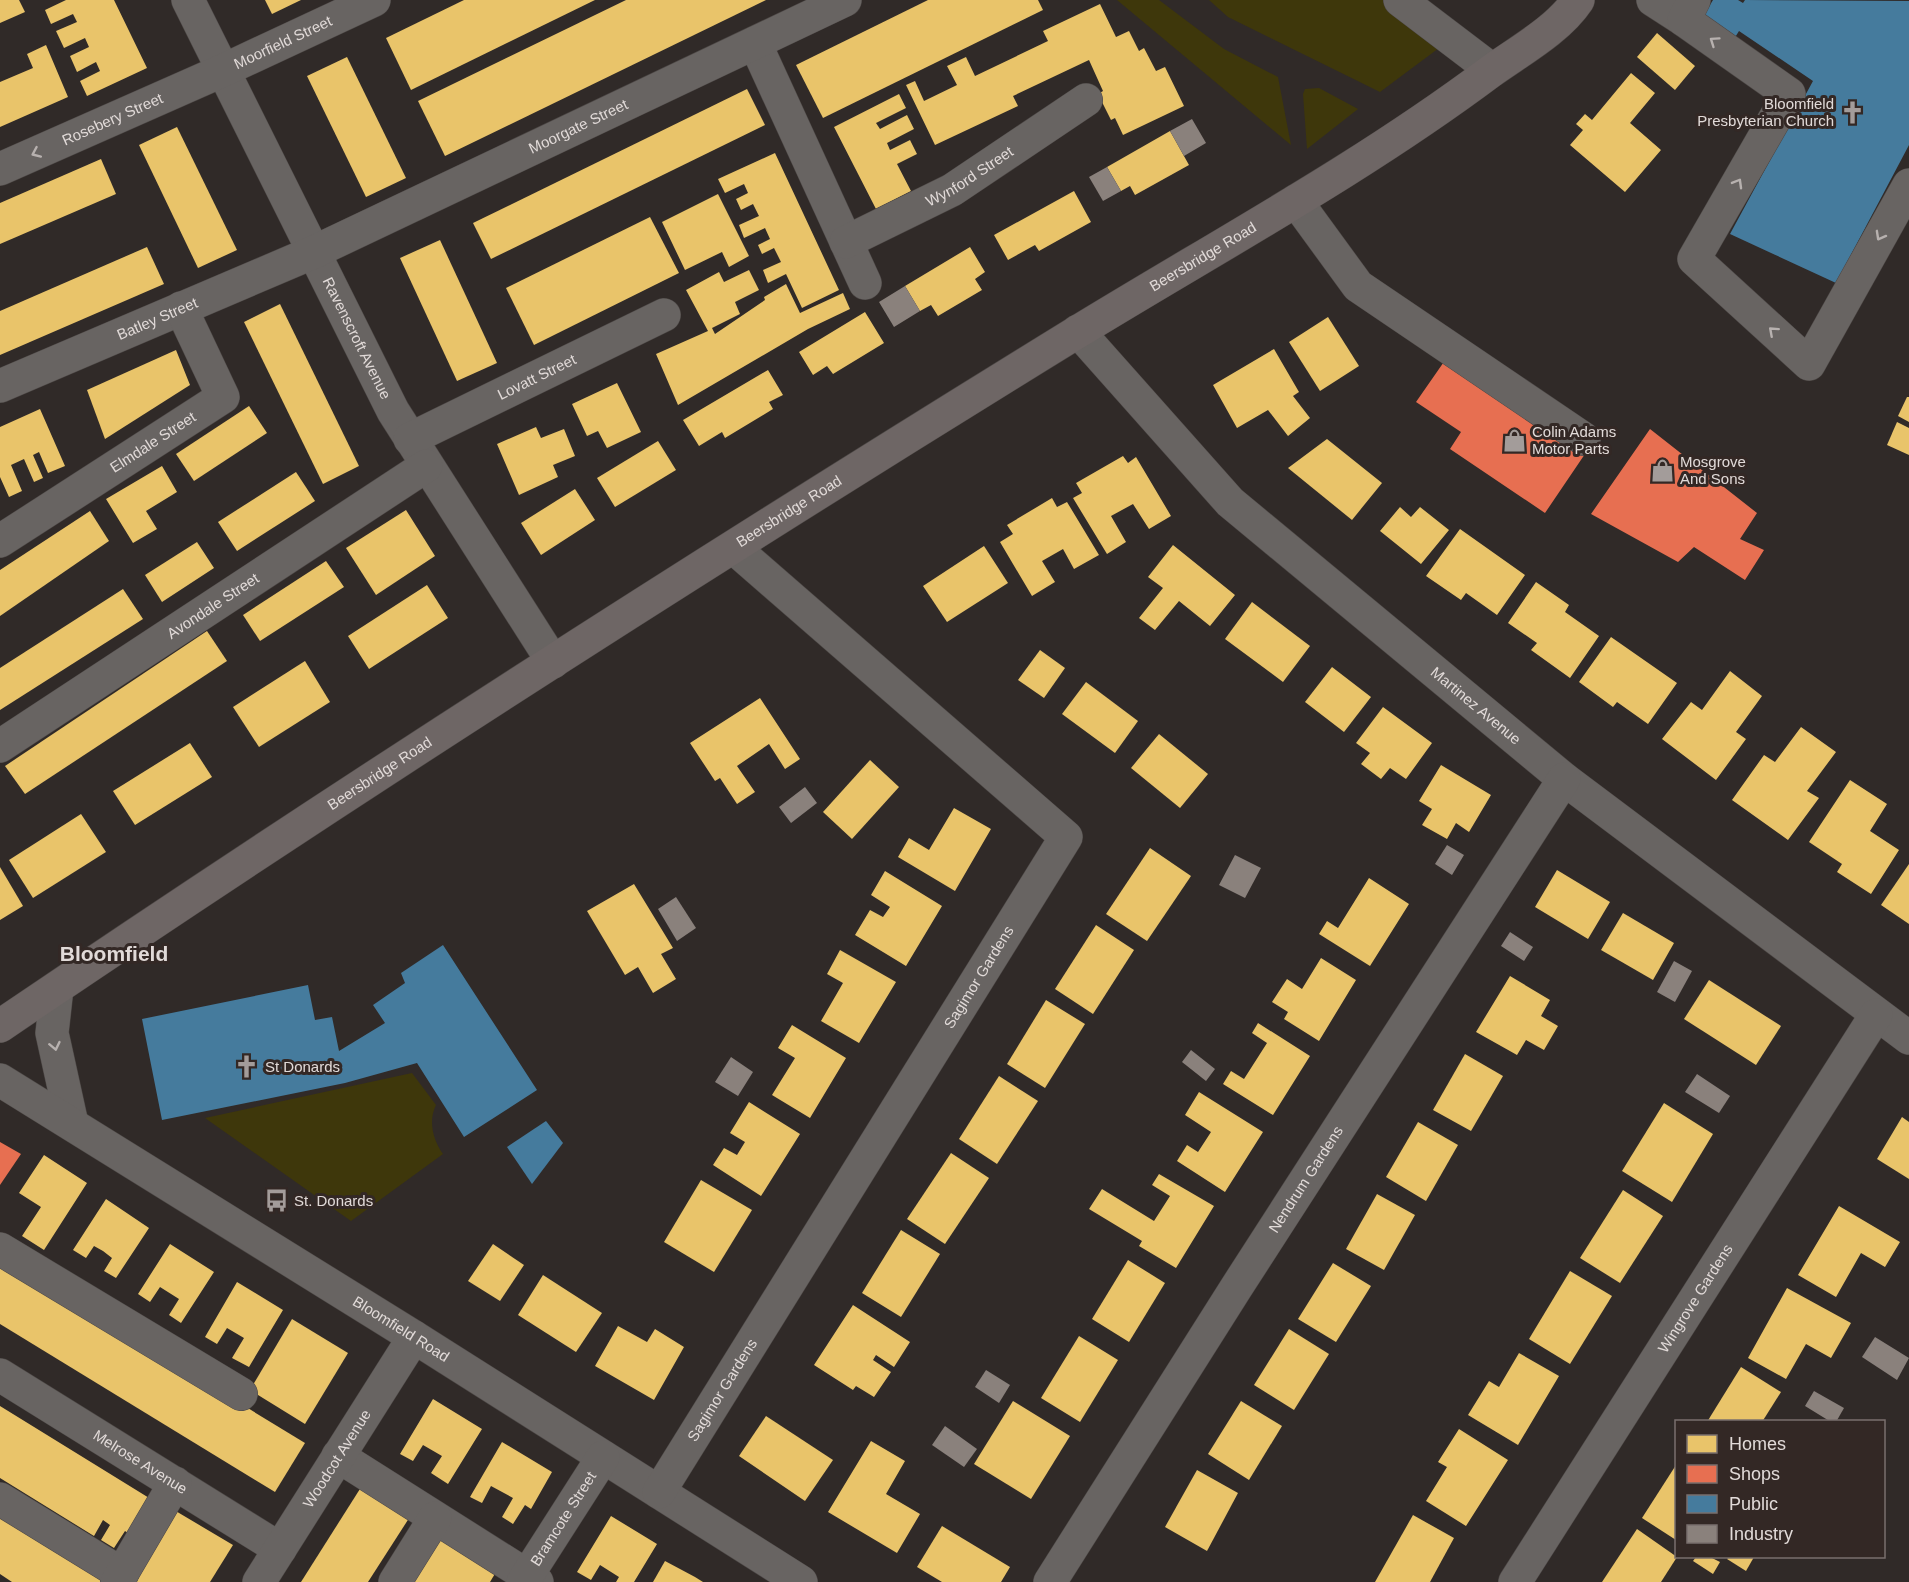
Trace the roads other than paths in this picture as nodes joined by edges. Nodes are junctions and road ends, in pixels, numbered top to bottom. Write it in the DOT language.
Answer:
graph roads {
  1 [pos="188,0"];
  2 [pos="375,0"];
  3 [pos="845,0"];
  4 [pos="1400,0"];
  5 [pos="1578,0"];
  6 [pos="1653,0"];
  7 [pos="1689,10"];
  8 [pos="755,43"];
  9 [pos="224,70"];
  10 [pos="1492,70"];
  11 [pos="1086,100"];
  12 [pos="0,168"];
  13 [pos="1909,185"];
  14 [pos="1296,201"];
  15 [pos="846,242"];
  16 [pos="314,252"];
  17 [pos="865,283"];
  18 [pos="181,308"];
  19 [pos="664,315"];
  20 [pos="1078,331"];
  21 [pos="0,386"];
  22 [pos="410,439"];
  23 [pos="1584,439"];
  24 [pos="426,466"];
  25 [pos="0,541"];
  26 [pos="734,548"];
  27 [pos="553,662"];
  28 [pos="0,746"];
  29 [pos="1564,779"];
  30 [pos="57,988"];
  31 [pos="1876,1015"];
  32 [pos="0,1026"];
  33 [pos="1909,1038"];
  34 [pos="0,1080"];
  35 [pos="72,1124"];
  36 [pos="0,1249"];
  37 [pos="414,1336"];
  38 [pos="0,1375"];
  39 [pos="242,1394"];
  40 [pos="338,1456"];
  41 [pos="603,1457"];
  42 [pos="175,1483"];
  43 [pos="658,1492"];
  44 [pos="0,1499"];
  45 [pos="435,1518"];
  46 [pos="280,1549"];
  47 [pos="119,1578"];
  48 [pos="786,1578"];
  49 [pos="529,1580"];
  50 [pos="259,1582"];
  51 [pos="395,1582"];
  52 [pos="1050,1582"];
  53 [pos="1515,1582"];
  1 -- 9 [label="street, Ravenscroft Avenue"];
  2 -- 9 [label="street, Moorfield Street"];
  3 -- 8 [label="street, Moorgate Street"];
  4 -- 10 [label="street"];
  5 -- 10 [label="main road, Beersbridge Road"];
  6 -- 7 [label="street"];
  13 -- 7 [label="street, one-way"];
  8 -- 15 [label="street"];
  8 -- 16 [label="street, Moorgate Street"];
  9 -- 12 [label="street, Rosebery Street, one-way"];
  9 -- 16 [label="street, Ravenscroft Avenue"];
  10 -- 14 [label="main road, Beersbridge Road"];
  11 -- 15 [label="street, Wynford Street"];
  14 -- 20 [label="main road, Beersbridge Road"];
  14 -- 23 [label="street"];
  15 -- 17 [label="street"];
  16 -- 18 [label="street, Batley Street"];
  16 -- 22 [label="street, Ravenscroft Avenue"];
  18 -- 21 [label="street, Batley Street"];
  18 -- 25 [label="street, Elmdale Street"];
  19 -- 22 [label="street, Lovatt Street"];
  20 -- 26 [label="main road, Beersbridge Road"];
  20 -- 29 [label="street, Martinez Avenue"];
  22 -- 24 [label="street, Ravenscroft Avenue"];
  24 -- 27 [label="street, Ravenscroft Avenue"];
  24 -- 28 [label="street, Avondale Street"];
  26 -- 27 [label="main road, Beersbridge Road"];
  26 -- 43 [label="street, Sagimor Gardens"];
  27 -- 30 [label="main road, Beersbridge Road"];
  29 -- 31 [label="street, Martinez Avenue"];
  29 -- 52 [label="street, Nendrum Gardens"];
  30 -- 32 [label="main road, Beersbridge Road"];
  30 -- 35 [label="street, one-way"];
  31 -- 33 [label="street, Martinez Avenue"];
  31 -- 53 [label="street, Wingrove Gardens"];
  34 -- 35 [label="street, Bloomfield Road"];
  35 -- 37 [label="street, Bloomfield Road"];
  36 -- 39 [label="street"];
  37 -- 40 [label="street, Woodcot Avenue"];
  37 -- 41 [label="street, Bloomfield Road"];
  38 -- 42 [label="street, Melrose Avenue"];
  40 -- 45 [label="street"];
  40 -- 46 [label="street, Woodcot Avenue"];
  41 -- 43 [label="street, Bloomfield Road"];
  41 -- 49 [label="street, Bramcote Street"];
  42 -- 46 [label="street, Melrose Avenue"];
  42 -- 47 [label="street"];
  43 -- 48 [label="street, Bloomfield Road"];
  44 -- 47 [label="street"];
  45 -- 49 [label="street"];
  45 -- 51 [label="street"];
  46 -- 50 [label="street, Woodcot Avenue"];
}
